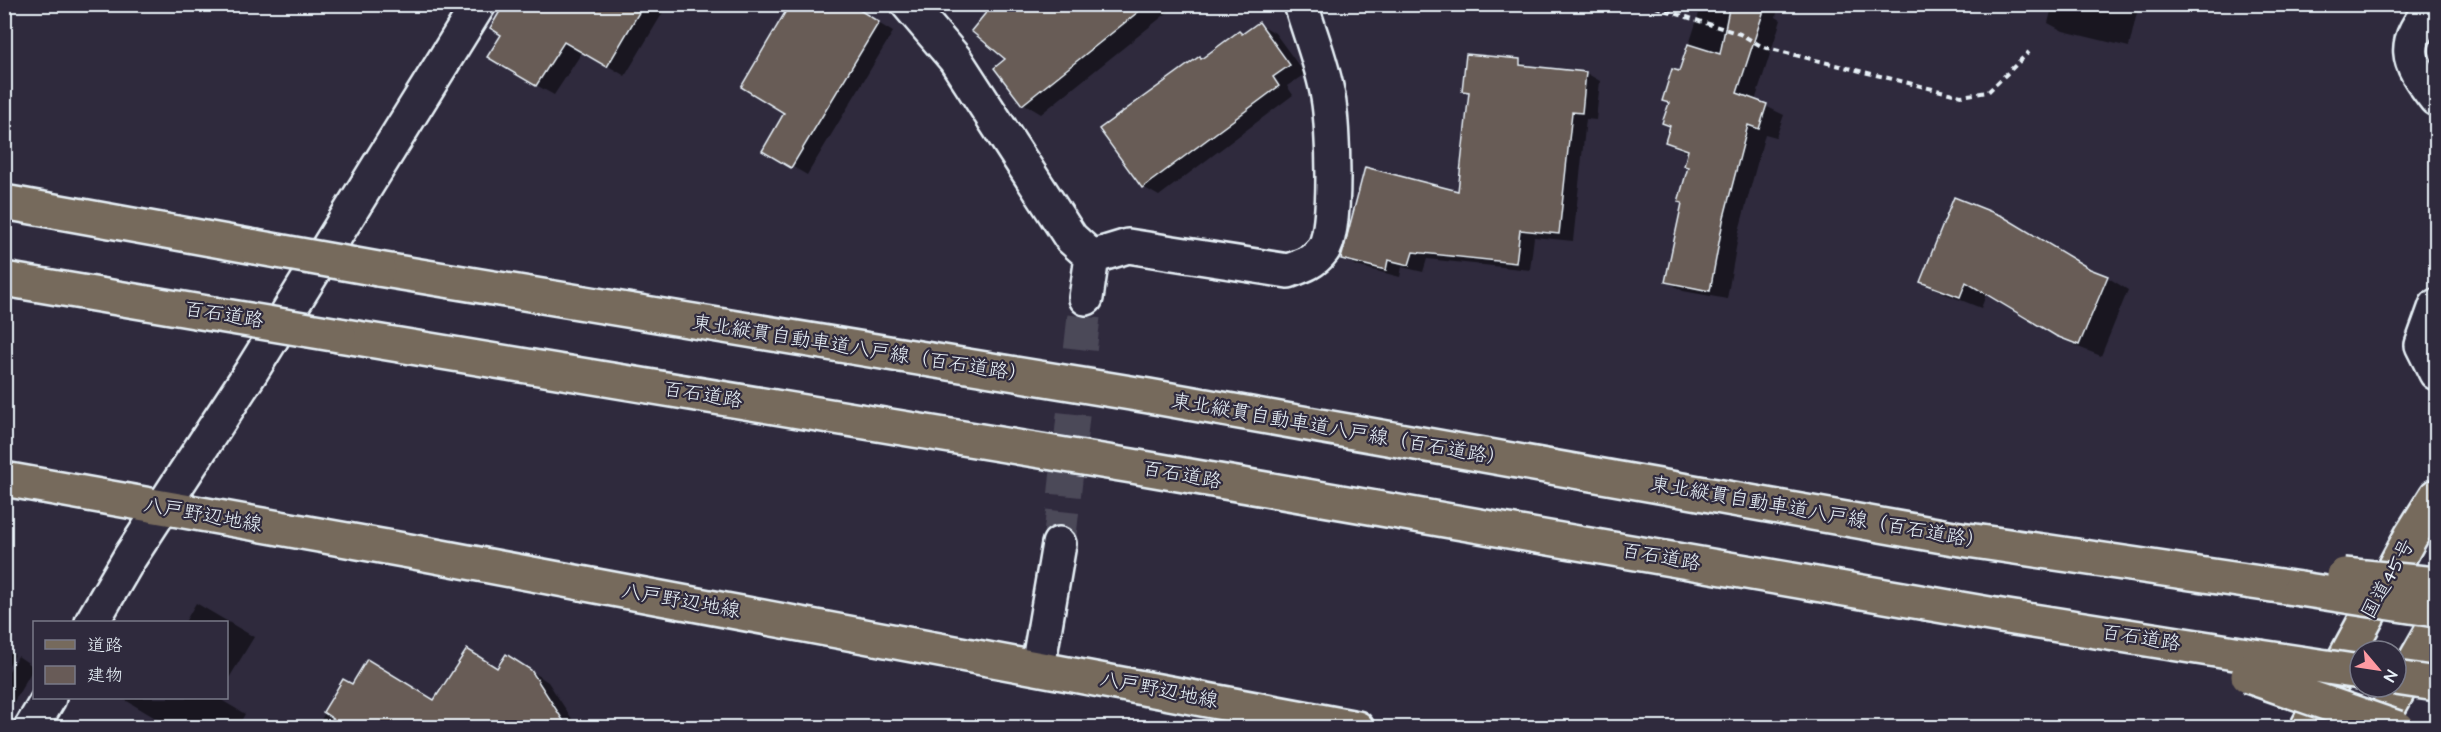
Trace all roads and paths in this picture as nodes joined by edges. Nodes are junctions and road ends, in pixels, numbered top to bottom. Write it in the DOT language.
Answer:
graph roads {
  1 [pos="479,4"];
  2 [pos="908,4"];
  3 [pos="1301,4"];
  4 [pos="1646,4"];
  5 [pos="2435,4"];
  6 [pos="2030,52"];
  7 [pos="2436,99"];
  8 [pos="4,202"];
  9 [pos="1092,257"];
  10 [pos="4,279"];
  11 [pos="1086,298"];
  12 [pos="2436,306"];
  13 [pos="2436,373"];
  14 [pos="4,479"];
  15 [pos="2436,496"];
  16 [pos="164,508"];
  17 [pos="1059,544"];
  18 [pos="2306,580"];
  19 [pos="2436,584"];
  20 [pos="2436,610"];
  21 [pos="93,621"];
  22 [pos="2436,624"];
  23 [pos="2254,666"];
  24 [pos="1038,667"];
  25 [pos="2348,671"];
  26 [pos="2408,680"];
  27 [pos="2436,684"];
  28 [pos="47,699"];
  29 [pos="31,728"];
  30 [pos="1357,728"];
  31 [pos="2307,728"];
  32 [pos="2377,728"];
  33 [pos="2398,728"];
  1 -- 16 [label="street"];
  2 -- 9 [label="street"];
  3 -- 9 [label="street"];
  4 -- 6 [label="path"];
  5 -- 7 [label="street"];
  8 -- 18 [label="main road, 東北縦貫自動車道八戸線（百石道路）, bridge"];
  9 -- 11 [label="street"];
  10 -- 23 [label="main road, 百石道路, bridge"];
  12 -- 13 [label="street"];
  14 -- 16 [label="main road, 八戸野辺地線"];
  15 -- 31 [label="main road, 国道45号"];
  16 -- 21 [label="street"];
  16 -- 24 [label="main road, 八戸野辺地線"];
  17 -- 24 [label="street"];
  18 -- 19 [label="main road, bridge"];
  18 -- 20 [label="main road, bridge"];
  22 -- 32 [label="main road"];
  23 -- 25 [label="main road, 百石道路, bridge"];
  23 -- 33 [label="main road, bridge"];
  24 -- 30 [label="main road, 八戸野辺地線"];
  26 -- 27 [label="main road, bridge"];
  28 -- 29 [label="street"];
}
